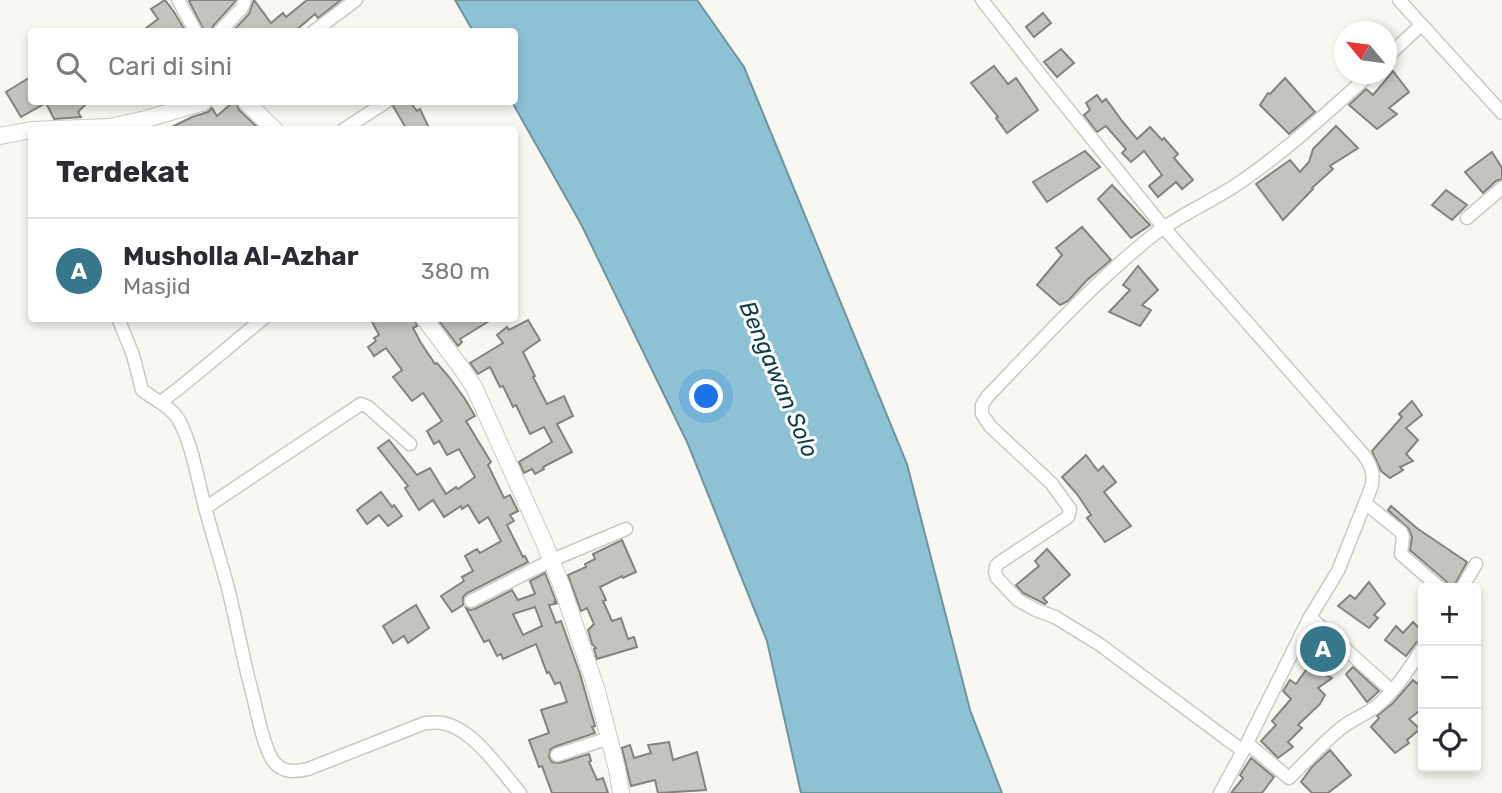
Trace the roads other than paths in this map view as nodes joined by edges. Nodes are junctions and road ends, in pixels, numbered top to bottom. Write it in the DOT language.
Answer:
graph roads {
  1 [pos="178,0"];
  2 [pos="245,0"];
  3 [pos="356,0"];
  4 [pos="982,0"];
  5 [pos="1399,0"];
  6 [pos="1421,25"];
  7 [pos="194,28"];
  8 [pos="223,28"];
  9 [pos="318,28"];
  10 [pos="1397,48"];
  11 [pos="1359,84"];
  12 [pos="188,105"];
  13 [pos="249,105"];
  14 [pos="381,105"];
  15 [pos="1502,113"];
  16 [pos="114,126"];
  17 [pos="271,126"];
  18 [pos="349,126"];
  19 [pos="28,132"];
  20 [pos="0,136"];
  21 [pos="1502,188"];
  22 [pos="1467,218"];
  23 [pos="1164,228"];
  24 [pos="120,322"];
  25 [pos="259,322"];
  26 [pos="427,322"];
  27 [pos="162,402"];
  28 [pos="410,444"];
  29 [pos="1365,503"];
  30 [pos="205,508"];
  31 [pos="626,528"];
  32 [pos="552,560"];
  33 [pos="1476,564"];
  34 [pos="1434,583"];
  35 [pos="1465,583"];
  36 [pos="471,601"];
  37 [pos="1310,617"];
  38 [pos="1418,655"];
  39 [pos="1392,691"];
  40 [pos="609,738"];
  41 [pos="1245,747"];
  42 [pos="557,755"];
  43 [pos="520,793"];
  44 [pos="621,793"];
  45 [pos="1220,793"];
  1 -- 7 [label="street"];
  2 -- 8 [label="street"];
  3 -- 9 [label="street"];
  4 -- 23 [label="street"];
  5 -- 6 [label="street"];
  6 -- 10 [label="street"];
  6 -- 15 [label="street"];
  11 -- 23 [label="street"];
  12 -- 16 [label="street"];
  13 -- 17 [label="street"];
  14 -- 18 [label="street"];
  19 -- 20 [label="street"];
  21 -- 22 [label="street"];
  23 -- 29 [label="street"];
  23 -- 41 [label="street"];
  24 -- 27 [label="street"];
  25 -- 27 [label="street"];
  26 -- 32 [label="street"];
  27 -- 30 [label="street"];
  28 -- 30 [label="street"];
  29 -- 34 [label="street"];
  29 -- 37 [label="street"];
  30 -- 43 [label="street"];
  31 -- 32 [label="street"];
  32 -- 36 [label="street"];
  32 -- 40 [label="street"];
  33 -- 35 [label="street"];
  37 -- 39 [label="street"];
  37 -- 41 [label="street"];
  38 -- 39 [label="street"];
  39 -- 41 [label="street"];
  40 -- 42 [label="street"];
  40 -- 44 [label="street"];
  41 -- 45 [label="street"];
}
